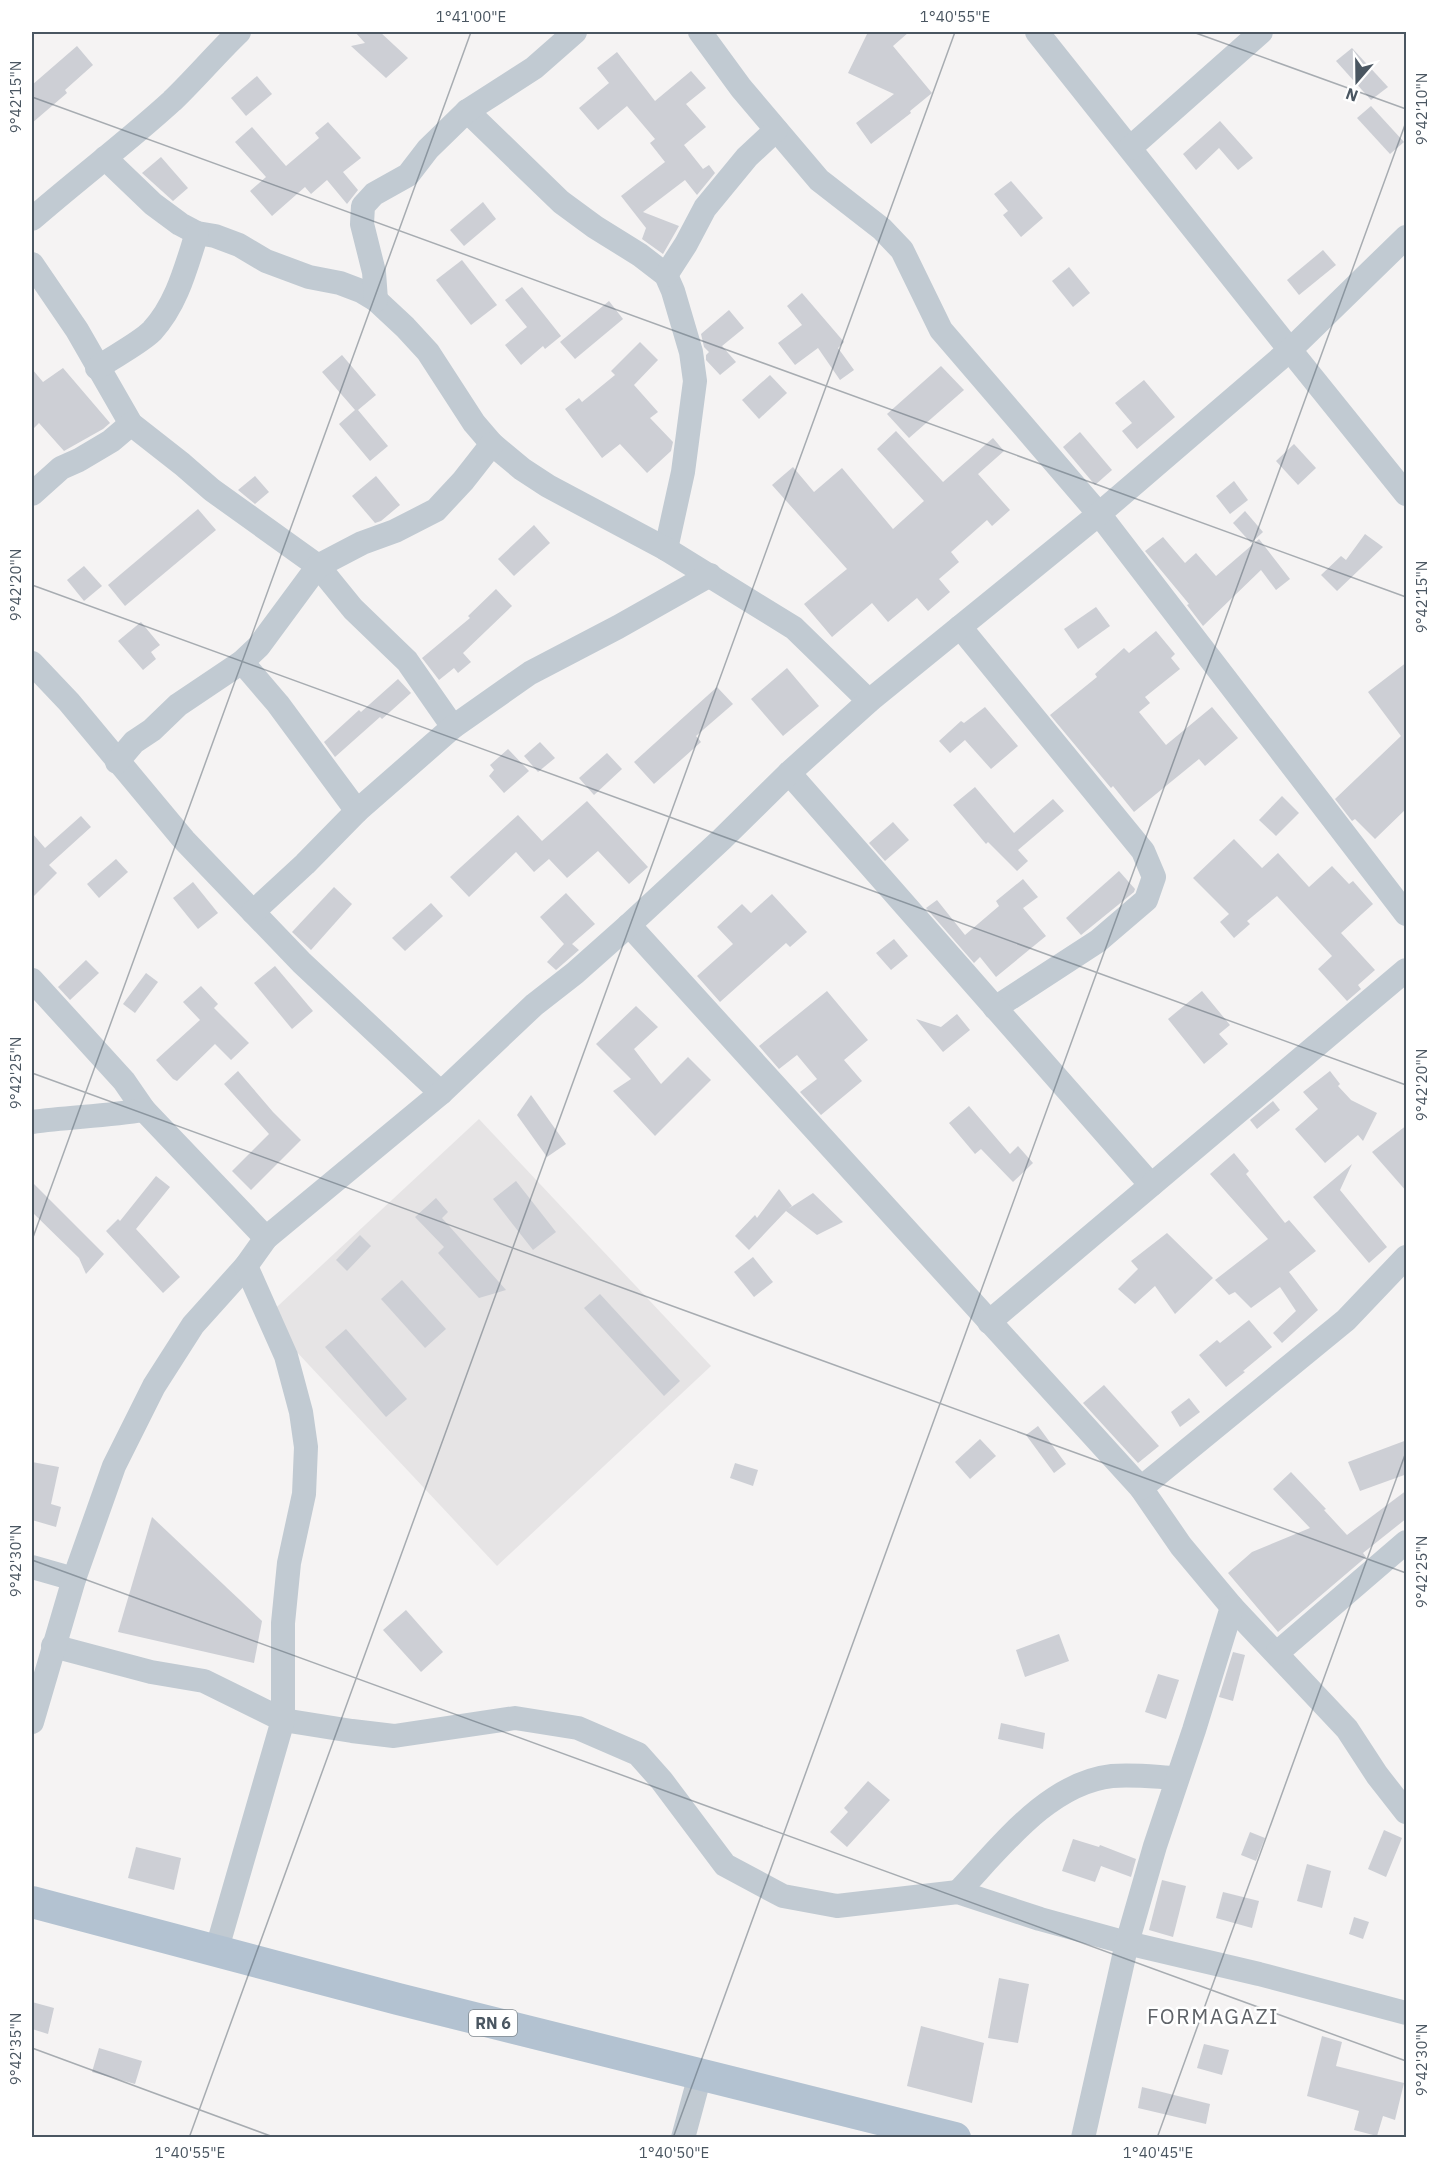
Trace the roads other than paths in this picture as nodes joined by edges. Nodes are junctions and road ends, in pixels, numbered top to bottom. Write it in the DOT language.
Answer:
graph roads {
  1 [pos="238,32"];
  2 [pos="574,32"];
  3 [pos="700,32"];
  4 [pos="1037,32"];
  5 [pos="1261,32"];
  6 [pos="467,111"];
  7 [pos="776,130"];
  8 [pos="1130,148"];
  9 [pos="105,158"];
  10 [pos="32,219"];
  11 [pos="197,233"];
  12 [pos="1407,237"];
  13 [pos="32,264"];
  14 [pos="666,275"];
  15 [pos="376,300"];
  16 [pos="1290,350"];
  17 [pos="98,368"];
  18 [pos="131,424"];
  19 [pos="492,444"];
  20 [pos="32,494"];
  21 [pos="1407,494"];
  22 [pos="1099,514"];
  23 [pos="666,549"];
  24 [pos="318,566"];
  25 [pos="710,575"];
  26 [pos="960,627"];
  27 [pos="242,662"];
  28 [pos="35,673"];
  29 [pos="869,701"];
  30 [pos="453,727"];
  31 [pos="117,762"];
  32 [pos="789,773"];
  33 [pos="357,811"];
  34 [pos="253,912"];
  35 [pos="1407,914"];
  36 [pos="629,925"];
  37 [pos="1407,970"];
  38 [pos="32,980"];
  39 [pos="995,1008"];
  40 [pos="441,1093"];
  41 [pos="144,1110"];
  42 [pos="32,1122"];
  43 [pos="1151,1185"];
  44 [pos="266,1238"];
  45 [pos="1407,1257"];
  46 [pos="246,1266"];
  47 [pos="989,1322"];
  48 [pos="1141,1488"];
  49 [pos="1407,1542"];
  50 [pos="32,1567"];
  51 [pos="74,1579"];
  52 [pos="1232,1607"];
  53 [pos="53,1646"];
  54 [pos="1277,1653"];
  55 [pos="283,1719"];
  56 [pos="32,1722"];
  57 [pos="1176,1778"];
  58 [pos="1407,1812"];
  59 [pos="958,1892"];
  60 [pos="32,1902"];
  61 [pos="1127,1942"];
  62 [pos="216,1952"];
  63 [pos="1407,2013"];
  64 [pos="700,2075"];
  65 [pos="873,2128"];
  66 [pos="683,2138"];
  67 [pos="955,2138"];
  68 [pos="1083,2138"];
  1 -- 9 [label="street"];
  2 -- 6 [label="street"];
  3 -- 7 [label="street"];
  4 -- 8 [label="street"];
  5 -- 8 [label="street"];
  6 -- 14 [label="street"];
  6 -- 15 [label="street"];
  7 -- 14 [label="street"];
  7 -- 22 [label="street"];
  8 -- 16 [label="street"];
  9 -- 10 [label="street"];
  9 -- 11 [label="street"];
  11 -- 15 [label="street"];
  11 -- 17 [label="street"];
  12 -- 16 [label="street"];
  13 -- 17 [label="street"];
  14 -- 23 [label="street"];
  15 -- 19 [label="street"];
  16 -- 21 [label="street"];
  16 -- 22 [label="street"];
  17 -- 18 [label="street"];
  18 -- 20 [label="street"];
  18 -- 24 [label="street"];
  19 -- 23 [label="street"];
  19 -- 24 [label="street"];
  22 -- 26 [label="street"];
  22 -- 35 [label="street"];
  23 -- 25 [label="street"];
  24 -- 27 [label="street"];
  24 -- 30 [label="street"];
  25 -- 29 [label="street"];
  25 -- 30 [label="street"];
  26 -- 29 [label="street"];
  26 -- 39 [label="street"];
  27 -- 31 [label="street"];
  27 -- 33 [label="street"];
  28 -- 31 [label="street"];
  29 -- 32 [label="street"];
  30 -- 33 [label="street"];
  31 -- 34 [label="street"];
  32 -- 36 [label="street"];
  32 -- 39 [label="street"];
  33 -- 34 [label="street"];
  34 -- 40 [label="street"];
  36 -- 40 [label="street"];
  36 -- 47 [label="street"];
  37 -- 43 [label="street"];
  38 -- 41 [label="street"];
  39 -- 43 [label="street"];
  40 -- 44 [label="street"];
  41 -- 42 [label="street"];
  41 -- 44 [label="street"];
  43 -- 47 [label="street"];
  44 -- 46 [label="street"];
  45 -- 48 [label="street"];
  46 -- 51 [label="street"];
  46 -- 55 [label="street"];
  47 -- 48 [label="street"];
  48 -- 52 [label="street"];
  49 -- 54 [label="street"];
  50 -- 51 [label="street"];
  51 -- 53 [label="street"];
  52 -- 54 [label="street"];
  52 -- 57 [label="street"];
  53 -- 55 [label="street"];
  53 -- 56 [label="street"];
  54 -- 58 [label="street"];
  55 -- 59 [label="street"];
  55 -- 62 [label="street"];
  57 -- 59 [label="street"];
  57 -- 61 [label="street"];
  59 -- 61 [label="street"];
  60 -- 62 [label="main road, RN 6"];
  61 -- 63 [label="street"];
  61 -- 68 [label="street"];
  62 -- 64 [label="main road, RN 6"];
  64 -- 65 [label="main road, RN 6"];
  64 -- 66 [label="street"];
  65 -- 67 [label="main road, RN 6"];
}
